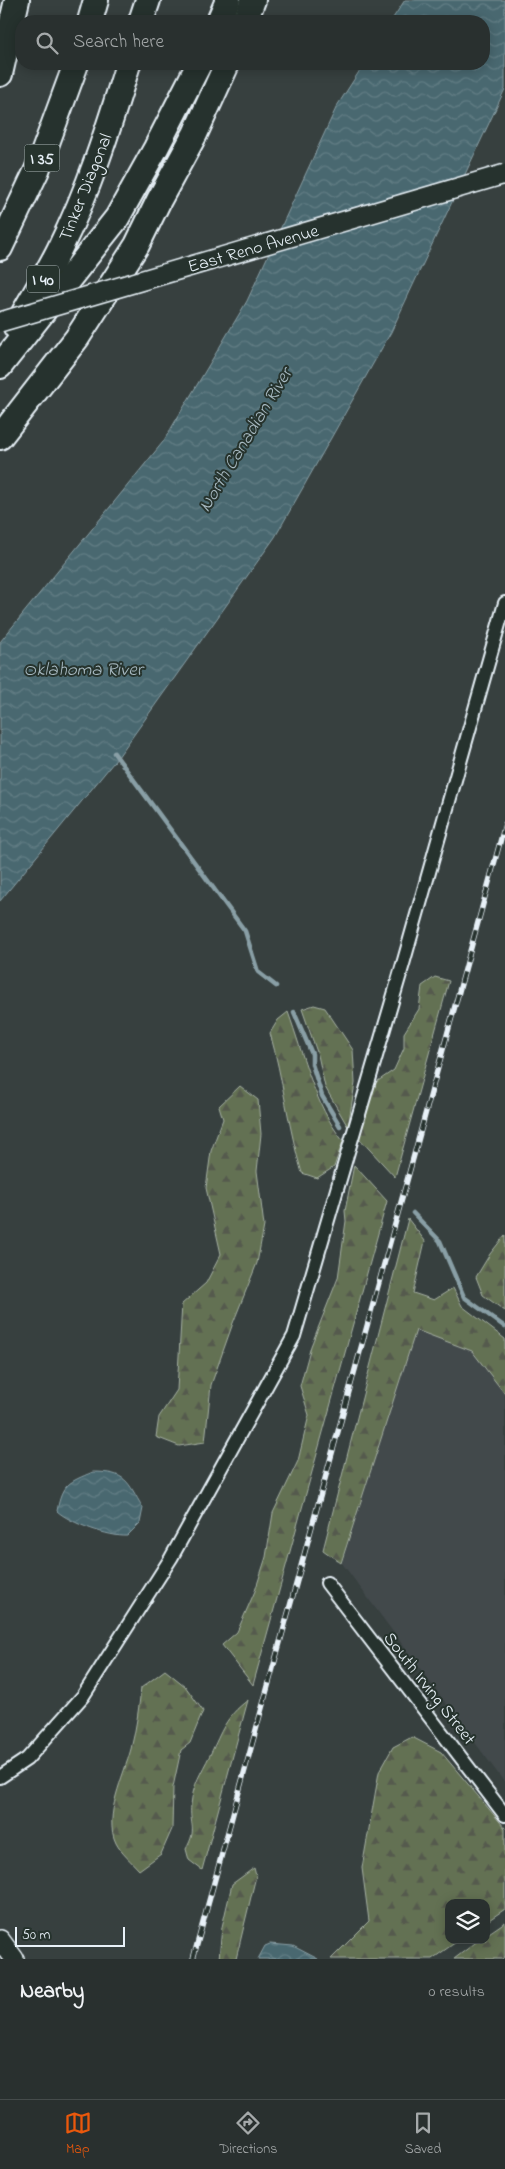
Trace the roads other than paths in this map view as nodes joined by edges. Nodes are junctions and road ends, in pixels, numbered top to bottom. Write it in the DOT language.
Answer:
graph roads {
  1 [pos="16,0"];
  2 [pos="96,0"];
  3 [pos="148,0"];
  4 [pos="252,0"];
  5 [pos="92,15"];
  6 [pos="143,15"];
  7 [pos="247,15"];
  8 [pos="74,70"];
  9 [pos="126,70"];
  10 [pos="195,70"];
  11 [pos="223,70"];
  12 [pos="0,74"];
  13 [pos="505,174"];
  14 [pos="0,248"];
  15 [pos="0,322"];
  16 [pos="0,357"];
  17 [pos="0,366"];
  18 [pos="0,437"];
  19 [pos="505,603"];
  20 [pos="327,1583"];
  21 [pos="0,1777"];
  22 [pos="505,1815"];
  23 [pos="0,1940"];
  24 [pos="14,1959"];
  1 -- 12 [label="highway"];
  2 -- 5 [label="highway"];
  3 -- 6 [label="highway"];
  4 -- 7 [label="highway"];
  8 -- 14 [label="highway, I 35"];
  9 -- 16 [label="highway, Tinker Diagonal / I 40"];
  10 -- 17 [label="highway"];
  11 -- 18 [label="highway"];
  13 -- 15 [label="main road, East Reno Avenue, bridge"];
  19 -- 21 [label="street"];
  20 -- 22 [label="street, South Irving Street"];
  23 -- 24 [label="main road"];
}
